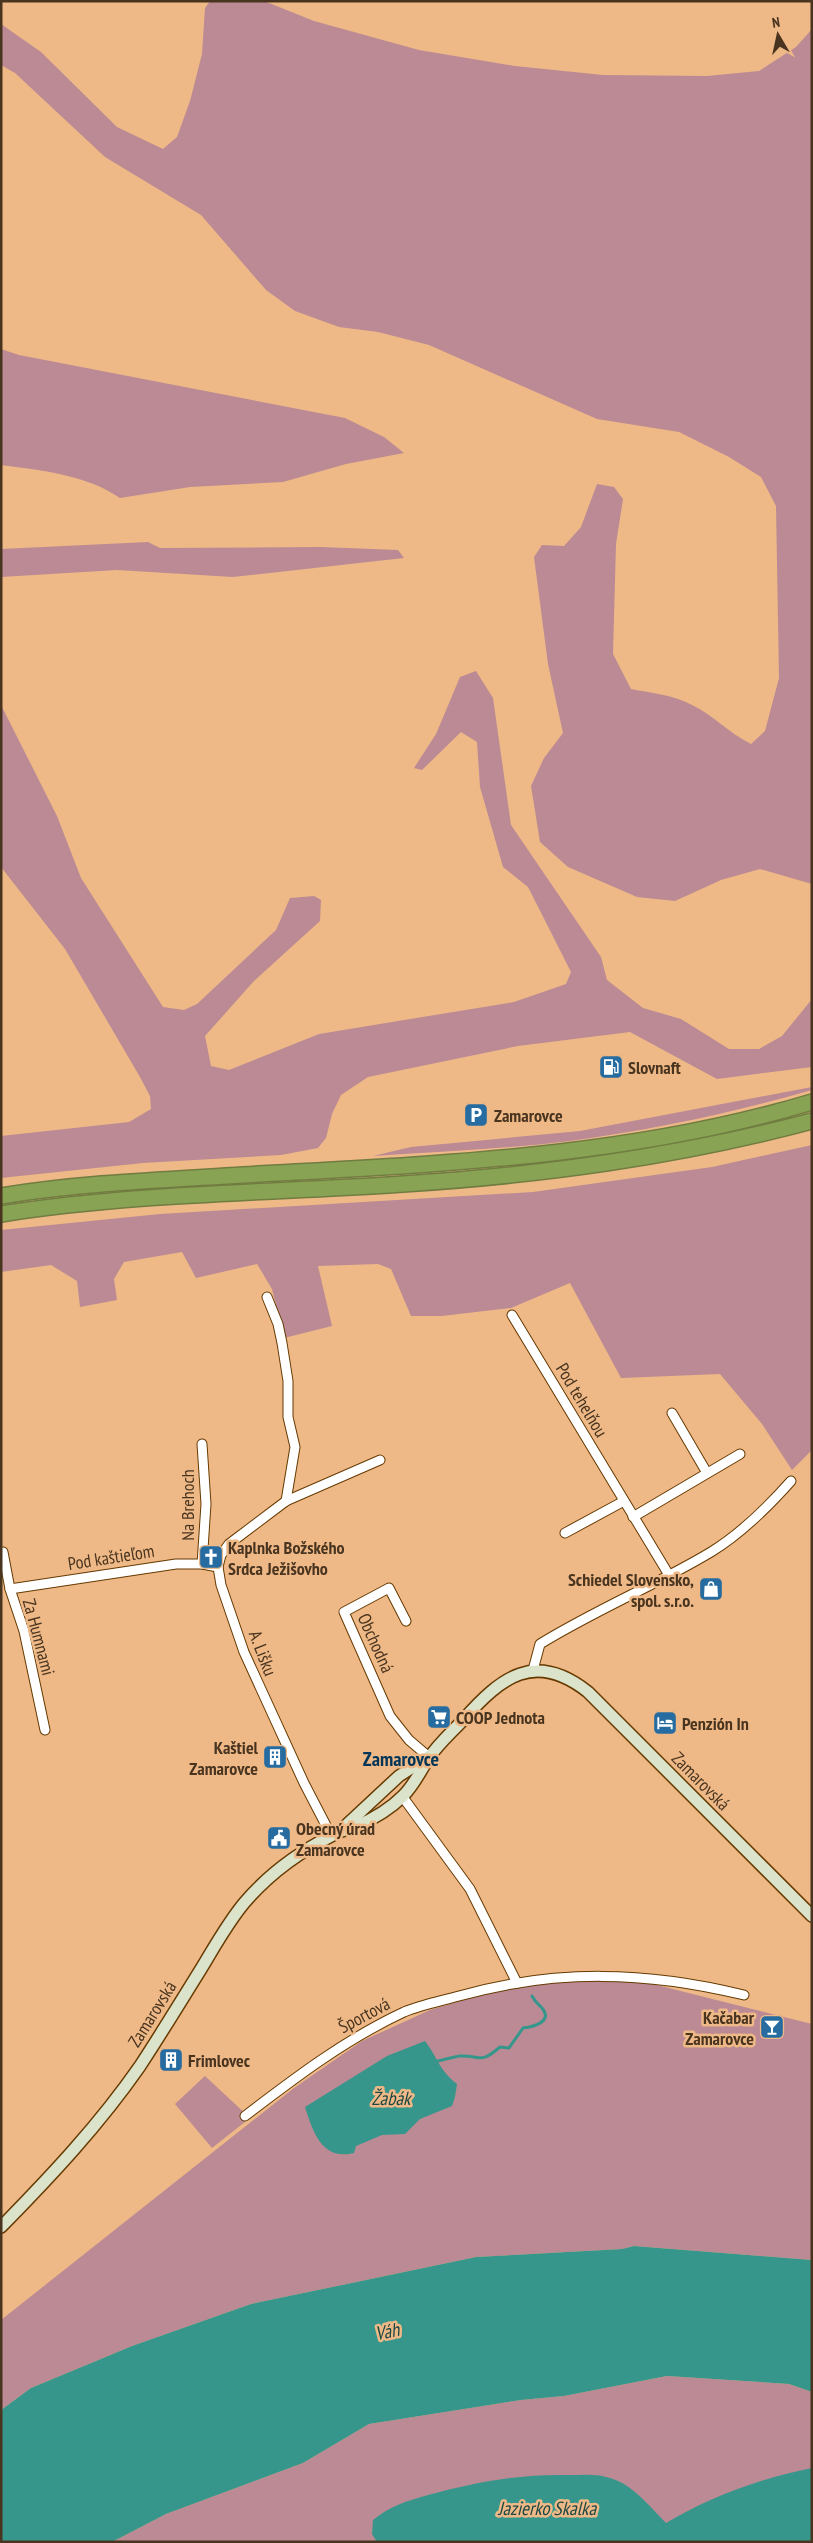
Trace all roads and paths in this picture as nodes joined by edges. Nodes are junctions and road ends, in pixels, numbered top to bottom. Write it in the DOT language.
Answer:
graph roads {
  1 [pos="812,1102"];
  2 [pos="812,1120"];
  3 [pos="1,1196"];
  4 [pos="1,1214"];
  5 [pos="267,1297"];
  6 [pos="512,1315"];
  7 [pos="672,1413"];
  8 [pos="202,1444"];
  9 [pos="740,1454"];
  10 [pos="380,1460"];
  11 [pos="707,1473"];
  12 [pos="791,1481"];
  13 [pos="286,1501"];
  14 [pos="624,1501"];
  15 [pos="633,1517"];
  16 [pos="566,1533"];
  17 [pos="4,1552"];
  18 [pos="202,1564"];
  19 [pos="218,1567"];
  20 [pos="669,1575"];
  21 [pos="10,1589"];
  22 [pos="406,1621"];
  23 [pos="532,1670"];
  24 [pos="45,1730"];
  25 [pos="429,1757"];
  26 [pos="402,1796"];
  27 [pos="335,1833"];
  28 [pos="812,1916"];
  29 [pos="517,1983"];
  30 [pos="744,1995"];
  31 [pos="246,2116"];
  32 [pos="1,2227"];
  1 -- 3 [label="highway"];
  2 -- 4 [label="highway"];
  5 -- 13 [label="street"];
  6 -- 14 [label="street, Pod tehelňou"];
  7 -- 11 [label="street"];
  8 -- 18 [label="street, Na Brehoch"];
  9 -- 11 [label="street"];
  10 -- 13 [label="street"];
  11 -- 15 [label="street"];
  12 -- 20 [label="street"];
  13 -- 19 [label="street"];
  14 -- 15 [label="street, Pod tehelňou"];
  14 -- 16 [label="street"];
  15 -- 20 [label="street, Pod tehelňou"];
  17 -- 21 [label="street, Za Humnami"];
  18 -- 19 [label="street, Pod kaštieľom"];
  18 -- 21 [label="street, Pod kaštieľom"];
  19 -- 27 [label="street, A. Lišku"];
  20 -- 23 [label="street"];
  21 -- 24 [label="street, Za Humnami"];
  22 -- 25 [label="street, Obchodná"];
  23 -- 25 [label="main road, Zamarovská"];
  23 -- 28 [label="main road, Zamarovská"];
  25 -- 26 [label="main road, Zamarovská"];
  25 -- 27 [label="main road, Zamarovská"];
  26 -- 27 [label="main road, Zamarovská"];
  26 -- 29 [label="street"];
  27 -- 32 [label="main road, Zamarovská"];
  29 -- 30 [label="street, Športová"];
  29 -- 31 [label="street, Športová"];
}
